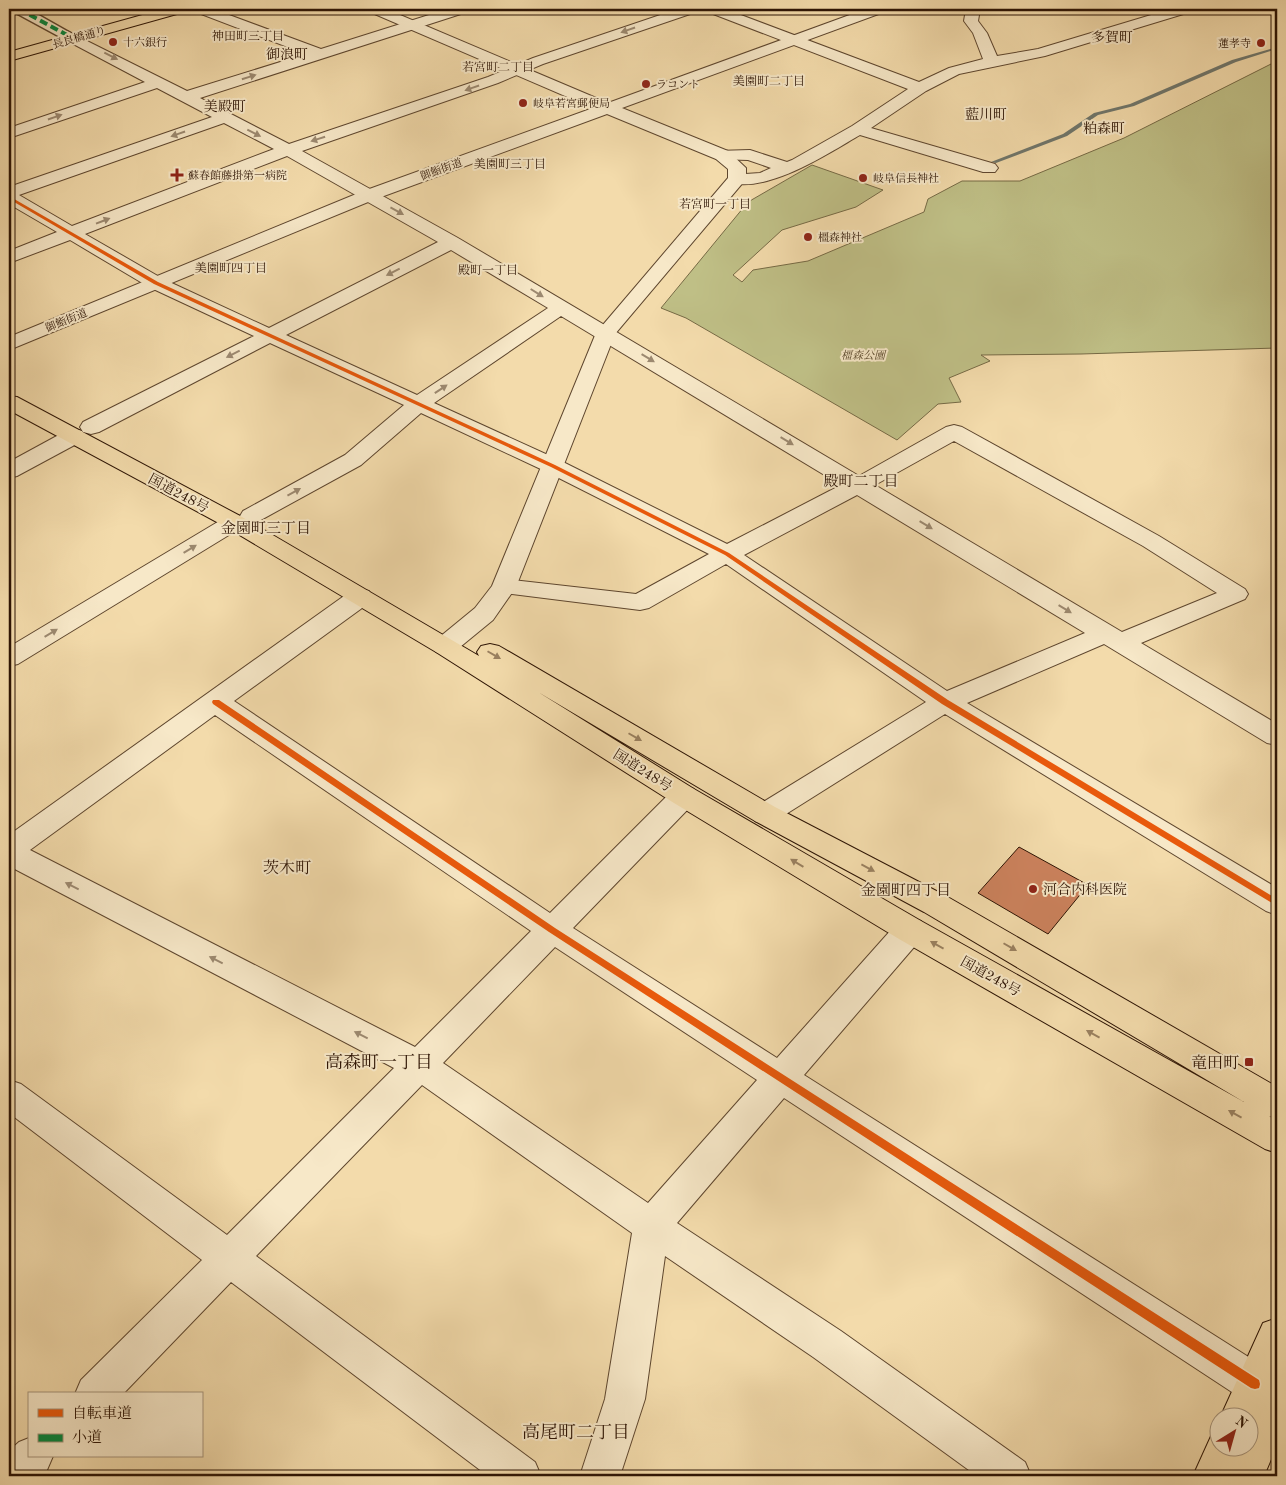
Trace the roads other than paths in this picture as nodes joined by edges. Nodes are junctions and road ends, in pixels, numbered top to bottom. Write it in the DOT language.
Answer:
graph roads {
  1 [pos="19,9"];
  2 [pos="161,9"];
  3 [pos="179,9"];
  4 [pos="201,9"];
  5 [pos="375,9"];
  6 [pos="462,9"];
  7 [pos="691,9"];
  8 [pos="713,9"];
  9 [pos="879,9"];
  10 [pos="973,9"];
  11 [pos="1185,9"];
  12 [pos="411,25"];
  13 [pos="70,36"];
  14 [pos="795,39"];
  15 [pos="9,52"];
  16 [pos="318,53"];
  17 [pos="9,57"];
  18 [pos="992,62"];
  19 [pos="518,70"];
  20 [pos="160,82"];
  21 [pos="920,88"];
  22 [pos="186,97"];
  23 [pos="607,108"];
  24 [pos="224,118"];
  25 [pos="858,129"];
  26 [pos="9,133"];
  27 [pos="288,150"];
  28 [pos="722,155"];
  29 [pos="786,167"];
  30 [pos="989,168"];
  31 [pos="737,179"];
  32 [pos="9,193"];
  33 [pos="367,196"];
  34 [pos="9,197"];
  35 [pos="72,233"];
  36 [pos="452,242"];
  37 [pos="9,257"];
  38 [pos="156,283"];
  39 [pos="560,308"];
  40 [pos="606,333"];
  41 [pos="271,335"];
  42 [pos="9,344"];
  43 [pos="9,384"];
  44 [pos="9,402"];
  45 [pos="419,404"];
  46 [pos="83,432"];
  47 [pos="553,466"];
  48 [pos="9,471"];
  49 [pos="859,485"];
  50 [pos="243,519"];
  51 [pos="727,554"];
  52 [pos="504,587"];
  53 [pos="360,597"];
  54 [pos="1113,638"];
  55 [pos="453,640"];
  56 [pos="9,658"];
  57 [pos="216,702"];
  58 [pos="945,702"];
  59 [pos="1277,736"];
  60 [pos="684,796"];
  61 [pos="765,814"];
  62 [pos="9,852"];
  63 [pos="1277,903"];
  64 [pos="552,930"];
  65 [pos="910,930"];
  66 [pos="420,1065"];
  67 [pos="781,1078"];
  68 [pos="9,1094"];
  69 [pos="1277,1104"];
  70 [pos="1277,1138"];
  71 [pos="651,1226"];
  72 [pos="229,1258"];
  73 [pos="1277,1336"];
  74 [pos="97,1392"];
  75 [pos="1257,1399"];
  76 [pos="31,1458"];
  77 [pos="1221,1458"];
  78 [pos="13,1476"];
  79 [pos="521,1476"];
  80 [pos="600,1476"];
  81 [pos="1011,1476"];
  82 [pos="1213,1476"];
  83 [pos="1244,1476"];
  1 -- 13 [label="street"];
  2 -- 13 [label="main road, 長良橋通り"];
  3 -- 13 [label="main road, 長良橋通り"];
  4 -- 16 [label="street"];
  5 -- 12 [label="street"];
  6 -- 12 [label="street"];
  7 -- 19 [label="street, one-way"];
  8 -- 14 [label="street"];
  9 -- 14 [label="street, 御鮨街道"];
  10 -- 18 [label="street"];
  11 -- 18 [label="street"];
  12 -- 16 [label="street"];
  12 -- 19 [label="street"];
  13 -- 15 [label="main road, 長良橋通り"];
  13 -- 17 [label="main road, 長良橋通り"];
  13 -- 20 [label="street, one-way"];
  14 -- 21 [label="street"];
  14 -- 23 [label="street, 御鮨街道"];
  22 -- 16 [label="street, one-way"];
  18 -- 21 [label="street"];
  19 -- 23 [label="street"];
  19 -- 27 [label="street, one-way"];
  20 -- 22 [label="street"];
  26 -- 20 [label="street, one-way"];
  21 -- 25 [label="street"];
  22 -- 24 [label="street"];
  23 -- 28 [label="street"];
  23 -- 33 [label="street, 御鮨街道"];
  24 -- 27 [label="street, one-way"];
  24 -- 32 [label="street, one-way"];
  25 -- 29 [label="street"];
  25 -- 30 [label="street"];
  27 -- 33 [label="street"];
  35 -- 27 [label="street, one-way"];
  28 -- 29 [label="street"];
  28 -- 31 [label="street"];
  29 -- 31 [label="street"];
  31 -- 40 [label="street"];
  33 -- 36 [label="street, one-way"];
  33 -- 38 [label="street, 御鮨街道"];
  34 -- 35 [label="street"];
  35 -- 37 [label="street"];
  35 -- 38 [label="street"];
  36 -- 39 [label="street, one-way"];
  36 -- 41 [label="street, one-way"];
  38 -- 41 [label="street"];
  38 -- 42 [label="street, 御鮨街道"];
  39 -- 40 [label="street"];
  45 -- 39 [label="street, one-way"];
  40 -- 47 [label="street"];
  40 -- 49 [label="street, one-way"];
  41 -- 45 [label="street"];
  41 -- 46 [label="street, one-way"];
  43 -- 46 [label="main road, 国道248号"];
  44 -- 46 [label="main road, 国道248号"];
  45 -- 47 [label="street"];
  50 -- 45 [label="street, one-way"];
  46 -- 48 [label="street"];
  46 -- 50 [label="main road, 国道248号"];
  47 -- 51 [label="street"];
  47 -- 52 [label="street"];
  49 -- 51 [label="street"];
  49 -- 54 [label="street, one-way"];
  49 -- 54 [label="street"];
  50 -- 53 [label="main road, 国道248号"];
  50 -- 55 [label="main road, 国道248号"];
  56 -- 50 [label="street, one-way"];
  51 -- 52 [label="street"];
  51 -- 58 [label="street"];
  52 -- 55 [label="street"];
  53 -- 55 [label="main road, 国道248号"];
  53 -- 57 [label="street"];
  54 -- 58 [label="street"];
  54 -- 59 [label="street"];
  55 -- 60 [label="main road, 国道248号"];
  55 -- 61 [label="main road, 国道248号, one-way"];
  57 -- 62 [label="street"];
  57 -- 64 [label="street"];
  58 -- 61 [label="street"];
  58 -- 63 [label="street"];
  60 -- 64 [label="street"];
  65 -- 60 [label="main road, 国道248号, one-way"];
  61 -- 69 [label="main road, 国道248号, one-way"];
  66 -- 62 [label="street, one-way"];
  64 -- 66 [label="street"];
  64 -- 67 [label="street"];
  65 -- 67 [label="street"];
  70 -- 65 [label="main road, 国道248号, one-way"];
  66 -- 71 [label="street"];
  66 -- 72 [label="street"];
  67 -- 71 [label="street"];
  67 -- 75 [label="street"];
  68 -- 72 [label="street"];
  71 -- 80 [label="street"];
  71 -- 81 [label="street"];
  72 -- 74 [label="street"];
  72 -- 79 [label="street"];
  73 -- 75 [label="main road"];
  75 -- 83 [label="main road"];
  76 -- 78 [label="street"];
  77 -- 82 [label="main road"];
}
